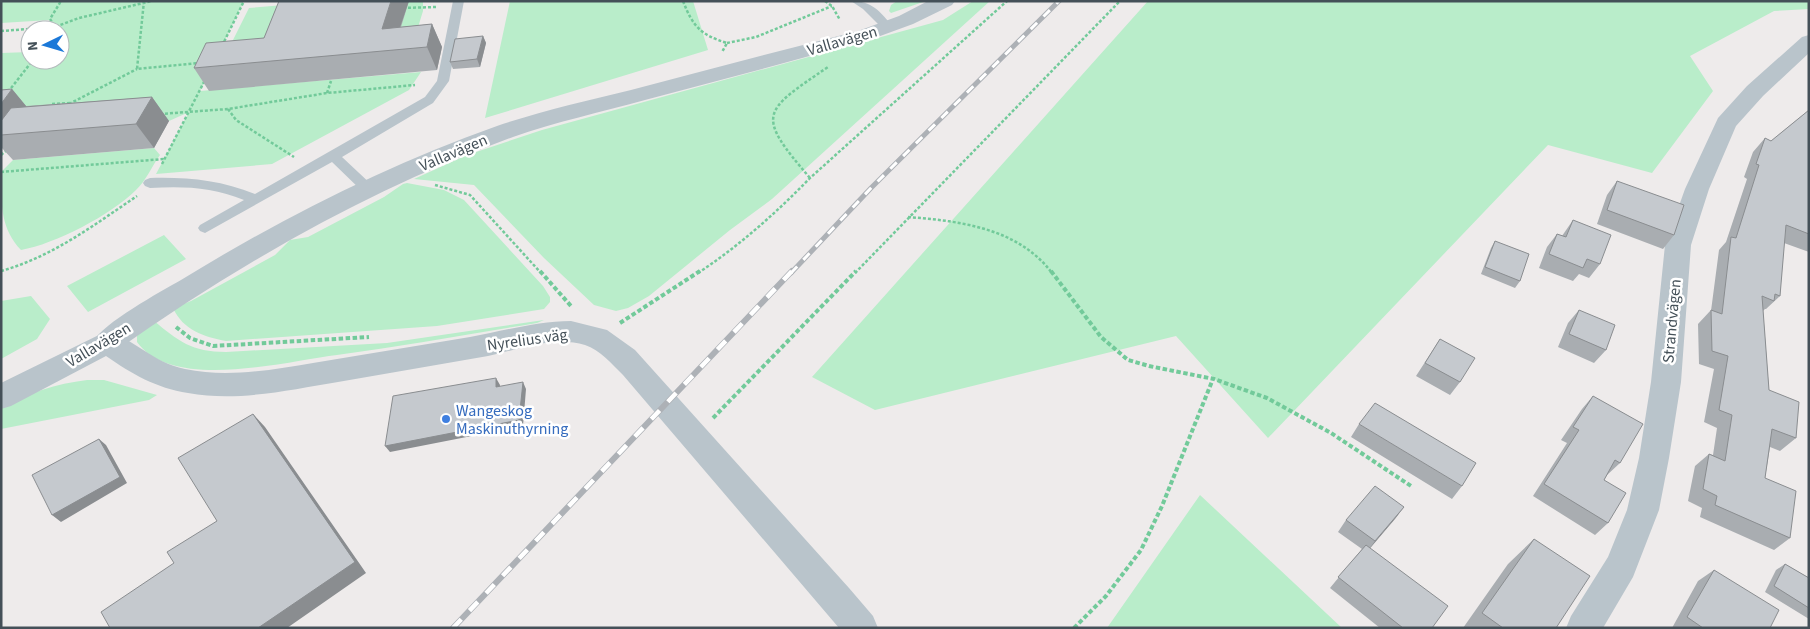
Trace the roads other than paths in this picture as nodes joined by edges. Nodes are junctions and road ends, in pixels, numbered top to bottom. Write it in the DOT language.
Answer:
graph roads {
  1 [pos="856,1"];
  2 [pos="945,1"];
  3 [pos="458,4"];
  4 [pos="887,27"];
  5 [pos="1809,41"];
  6 [pos="332,156"];
  7 [pos="150,183"];
  8 [pos="369,190"];
  9 [pos="255,199"];
  10 [pos="205,228"];
  11 [pos="107,342"];
  12 [pos="1,397"];
  13 [pos="861,628"];
  14 [pos="1583,628"];
  1 -- 4 [label="lane"];
  2 -- 4 [label="street, Vallavägen"];
  3 -- 6 [label="lane"];
  4 -- 8 [label="street, Vallavägen"];
  5 -- 14 [label="street, Strandvägen"];
  6 -- 8 [label="lane"];
  6 -- 9 [label="lane"];
  7 -- 9 [label="lane"];
  8 -- 11 [label="street, Vallavägen"];
  9 -- 10 [label="lane"];
  11 -- 12 [label="street, Vallavägen"];
  11 -- 13 [label="street, Nyrelius väg"];
}
